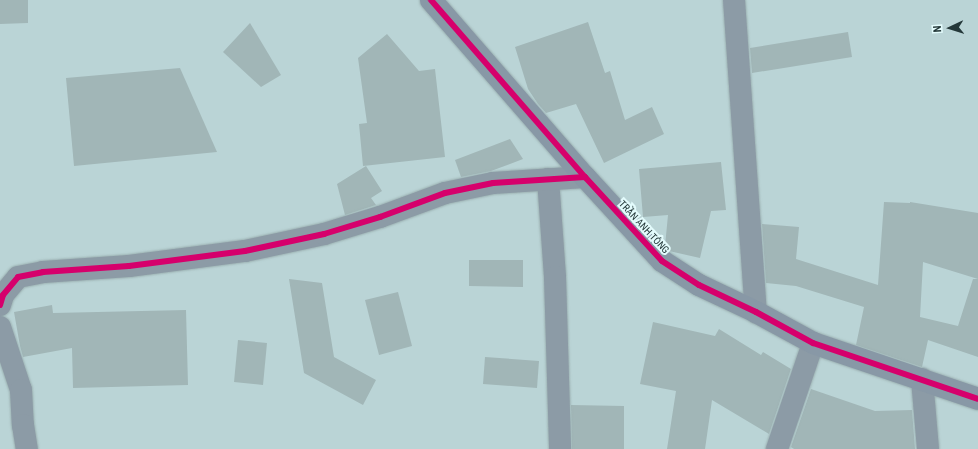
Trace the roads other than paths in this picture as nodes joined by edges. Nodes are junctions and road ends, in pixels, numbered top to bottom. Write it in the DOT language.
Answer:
graph roads {
  1 [pos="431,0"];
  2 [pos="734,0"];
  3 [pos="585,178"];
  4 [pos="548,179"];
  5 [pos="0,305"];
  6 [pos="756,312"];
  7 [pos="0,327"];
  8 [pos="812,343"];
  9 [pos="922,378"];
  10 [pos="978,399"];
  11 [pos="27,449"];
  12 [pos="560,449"];
  13 [pos="777,449"];
  14 [pos="928,449"];
  1 -- 3 [label="street, TRẦN ANH TÔNG"];
  2 -- 6 [label="street"];
  3 -- 4 [label="street"];
  3 -- 6 [label="street, TRẦN ANH TÔNG"];
  4 -- 5 [label="street"];
  4 -- 12 [label="street"];
  6 -- 8 [label="street, TRẦN ANH TÔNG"];
  7 -- 11 [label="street"];
  8 -- 9 [label="street, TRẦN ANH TÔNG"];
  8 -- 13 [label="street"];
  9 -- 10 [label="street, TRẦN ANH TÔNG"];
  9 -- 14 [label="street"];
}
